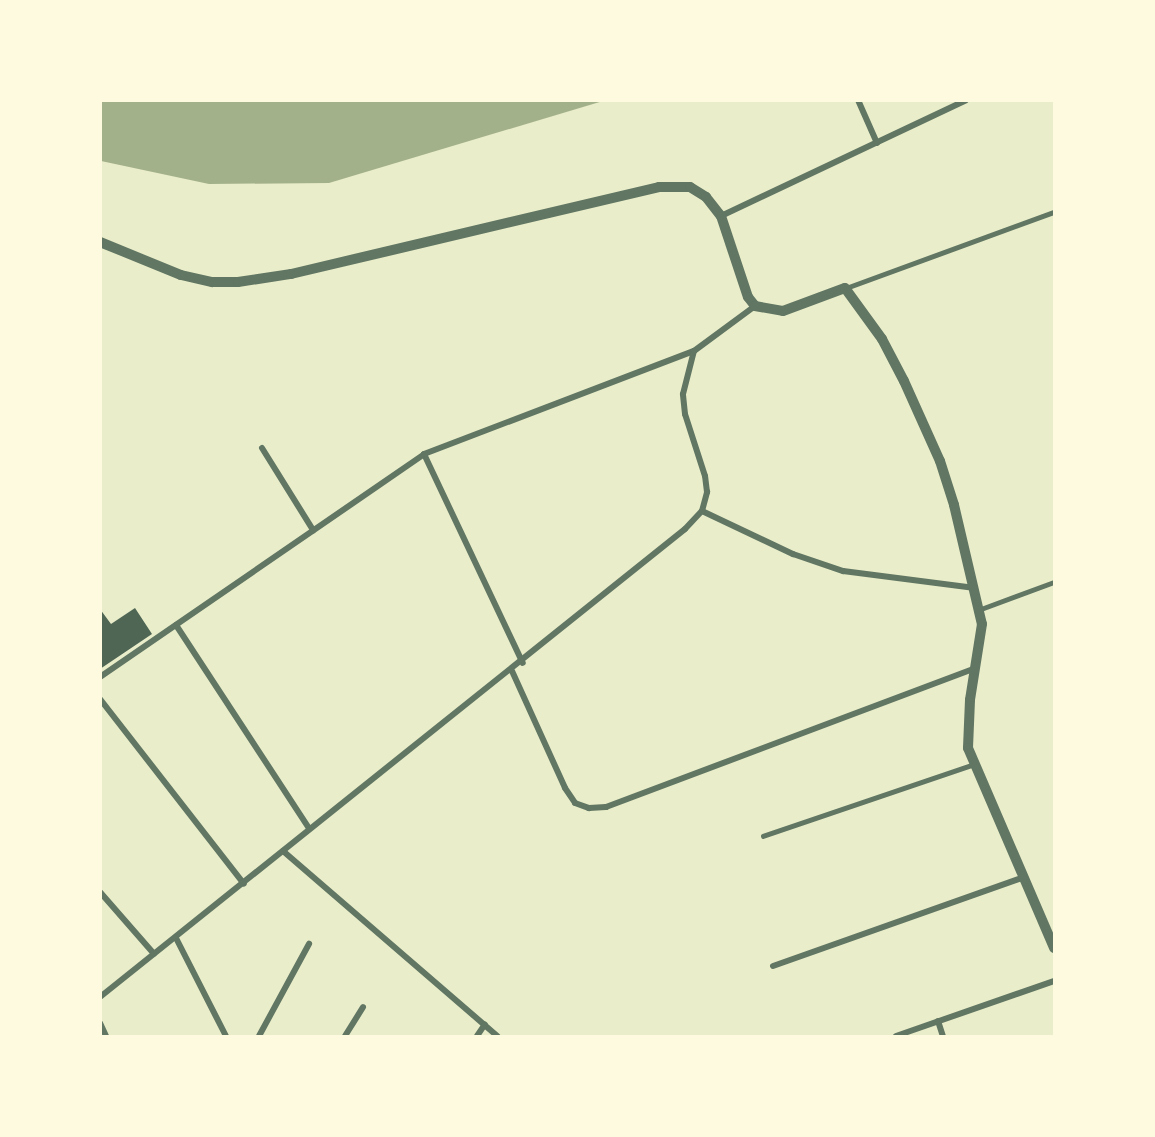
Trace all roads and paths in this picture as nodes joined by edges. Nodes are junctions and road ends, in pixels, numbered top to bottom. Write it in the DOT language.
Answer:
graph roads {
  1 [pos="858,100"];
  2 [pos="966,100"];
  3 [pos="878,142"];
  4 [pos="1054,212"];
  5 [pos="721,216"];
  6 [pos="100,242"];
  7 [pos="845,288"];
  8 [pos="755,306"];
  9 [pos="694,351"];
  10 [pos="262,448"];
  11 [pos="424,454"];
  12 [pos="702,511"];
  13 [pos="312,530"];
  14 [pos="1054,582"];
  15 [pos="976,588"];
  16 [pos="981,609"];
  17 [pos="176,624"];
  18 [pos="523,663"];
  19 [pos="976,668"];
  20 [pos="512,671"];
  21 [pos="100,677"];
  22 [pos="100,699"];
  23 [pos="972,765"];
  24 [pos="309,828"];
  25 [pos="763,836"];
  26 [pos="284,851"];
  27 [pos="1024,877"];
  28 [pos="244,884"];
  29 [pos="100,892"];
  30 [pos="176,938"];
  31 [pos="309,944"];
  32 [pos="1054,948"];
  33 [pos="154,954"];
  34 [pos="773,966"];
  35 [pos="1054,981"];
  36 [pos="100,997"];
  37 [pos="363,1007"];
  38 [pos="938,1021"];
  39 [pos="100,1023"];
  40 [pos="485,1024"];
  41 [pos="106,1036"];
  42 [pos="226,1036"];
  43 [pos="259,1036"];
  44 [pos="345,1036"];
  45 [pos="477,1036"];
  46 [pos="496,1036"];
  47 [pos="896,1036"];
  48 [pos="944,1036"];
  1 -- 3 [label="street"];
  2 -- 3 [label="street"];
  3 -- 5 [label="street"];
  4 -- 7 [label="lane"];
  5 -- 6 [label="street"];
  5 -- 8 [label="street"];
  7 -- 8 [label="street"];
  7 -- 15 [label="street"];
  8 -- 9 [label="street"];
  9 -- 11 [label="street"];
  9 -- 12 [label="street"];
  10 -- 13 [label="street"];
  11 -- 13 [label="street"];
  11 -- 18 [label="street"];
  12 -- 15 [label="street"];
  12 -- 18 [label="street"];
  13 -- 17 [label="street"];
  14 -- 16 [label="lane"];
  15 -- 16 [label="street"];
  16 -- 19 [label="street"];
  17 -- 21 [label="street"];
  17 -- 24 [label="street"];
  18 -- 20 [label="street"];
  19 -- 20 [label="street"];
  19 -- 23 [label="street"];
  20 -- 24 [label="street"];
  22 -- 28 [label="street"];
  23 -- 25 [label="lane"];
  23 -- 27 [label="street"];
  24 -- 26 [label="street"];
  26 -- 28 [label="street"];
  26 -- 40 [label="street"];
  27 -- 32 [label="street"];
  27 -- 34 [label="street"];
  28 -- 30 [label="street"];
  29 -- 33 [label="street"];
  30 -- 33 [label="street"];
  30 -- 42 [label="street"];
  31 -- 43 [label="street"];
  33 -- 36 [label="street"];
  35 -- 38 [label="street"];
  37 -- 44 [label="street"];
  38 -- 47 [label="street"];
  38 -- 48 [label="street"];
  39 -- 41 [label="street"];
  40 -- 45 [label="street"];
  40 -- 46 [label="street"];
}
